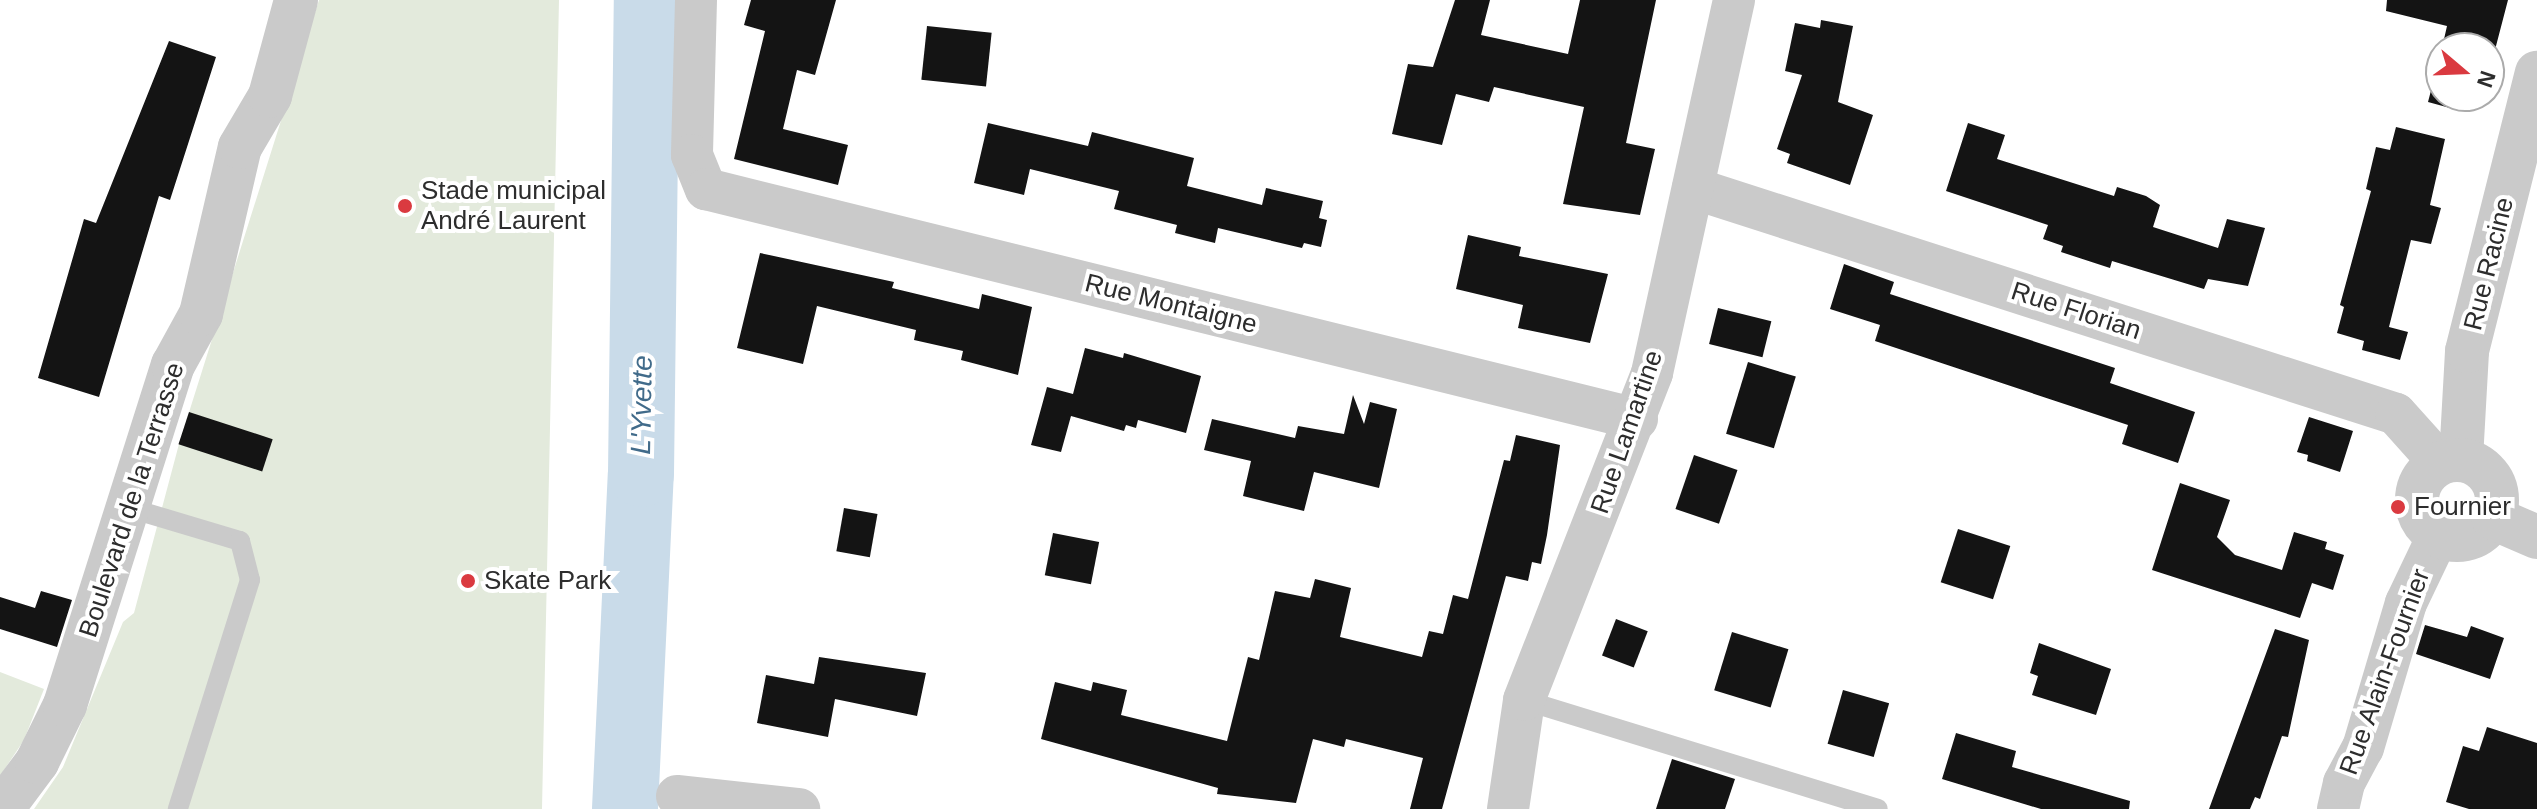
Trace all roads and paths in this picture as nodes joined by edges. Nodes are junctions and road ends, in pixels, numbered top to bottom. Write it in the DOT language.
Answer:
graph roads {
  1 [pos="296,0"];
  2 [pos="696,0"];
  3 [pos="1734,0"];
  4 [pos="2537,73"];
  5 [pos="1693,188"];
  6 [pos="1637,419"];
  7 [pos="2451,461"];
  8 [pos="126,507"];
  9 [pos="2493,518"];
  10 [pos="2438,536"];
  11 [pos="2537,537"];
  12 [pos="1524,700"];
  13 [pos="677,796"];
  14 [pos="2,809"];
  15 [pos="178,809"];
  16 [pos="799,809"];
  17 [pos="1508,809"];
  18 [pos="1878,809"];
  19 [pos="2338,809"];
  1 -- 8 [label="street, Boulevard de la Terrasse"];
  2 -- 6 [label="street, Rue Montaigne"];
  3 -- 5 [label="street, Rue Lamartine"];
  4 -- 7 [label="street, Rue Racine"];
  5 -- 6 [label="street, Rue Lamartine"];
  5 -- 7 [label="street, Rue Florian"];
  6 -- 12 [label="street, Rue Lamartine"];
  7 -- 9 [label="street"];
  7 -- 10 [label="street"];
  8 -- 14 [label="street, Boulevard de la Terrasse"];
  8 -- 15 [label="lane"];
  9 -- 10 [label="street"];
  9 -- 11 [label="street"];
  10 -- 19 [label="street, Rue Alain-Fournier"];
  12 -- 17 [label="street, Rue Lamartine"];
  12 -- 18 [label="lane"];
  13 -- 16 [label="street"];
}
